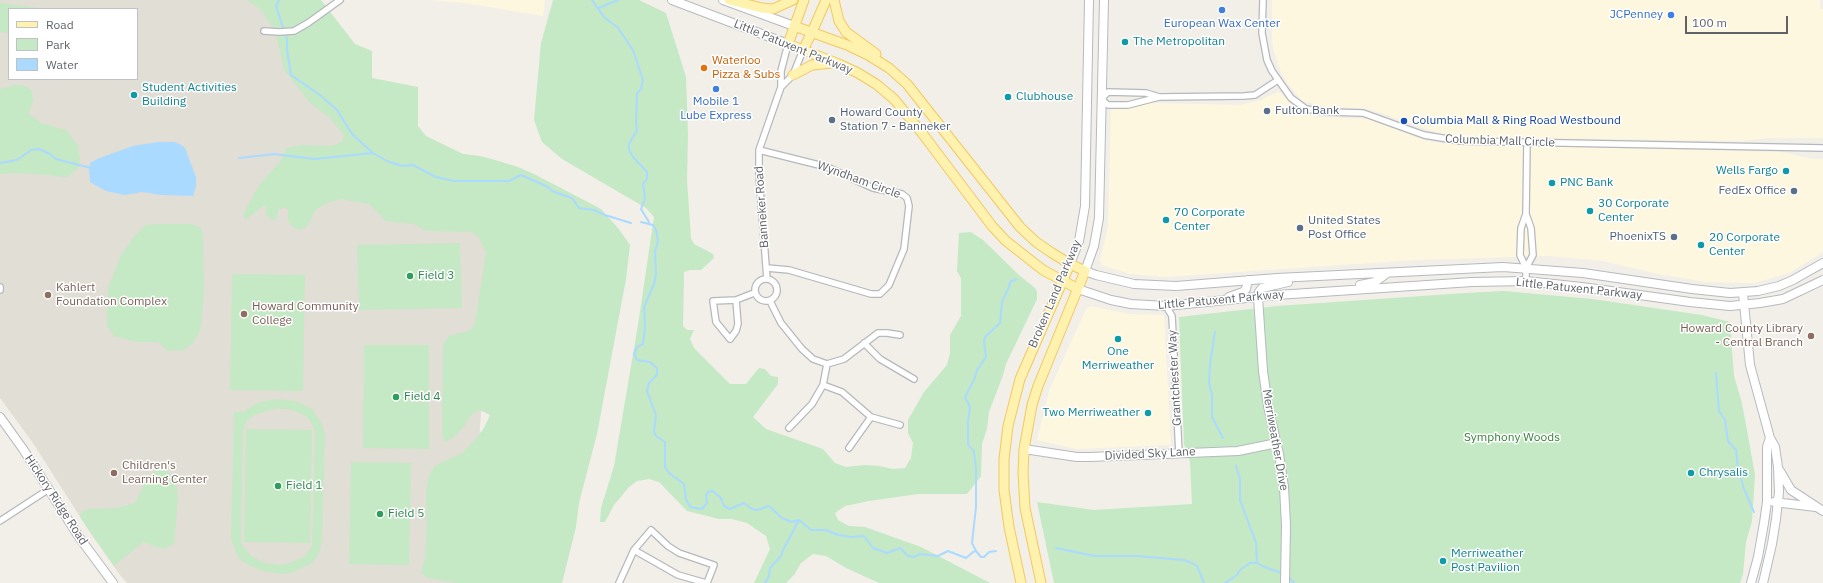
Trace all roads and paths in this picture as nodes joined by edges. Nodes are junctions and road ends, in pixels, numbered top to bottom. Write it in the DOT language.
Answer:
graph roads {
  1 [pos="340,0"];
  2 [pos="672,0"];
  3 [pos="723,0"];
  4 [pos="729,0"];
  5 [pos="793,0"];
  6 [pos="804,0"];
  7 [pos="826,0"];
  8 [pos="834,0"];
  9 [pos="1089,0"];
  10 [pos="1104,0"];
  11 [pos="1263,0"];
  12 [pos="794,26"];
  13 [pos="265,31"];
  14 [pos="812,32"];
  15 [pos="788,44"];
  16 [pos="802,50"];
  17 [pos="839,64"];
  18 [pos="792,75"];
  19 [pos="1278,80"];
  20 [pos="907,84"];
  21 [pos="781,87"];
  22 [pos="1159,96"];
  23 [pos="1101,99"];
  24 [pos="1527,143"];
  25 [pos="1823,148"];
  26 [pos="759,150"];
  27 [pos="1526,214"];
  28 [pos="1823,263"];
  29 [pos="1070,264"];
  30 [pos="767,268"];
  31 [pos="1526,268"];
  32 [pos="1085,271"];
  33 [pos="1398,273"];
  34 [pos="1386,274"];
  35 [pos="1308,277"];
  36 [pos="767,279"];
  37 [pos="1248,280"];
  38 [pos="1823,280"];
  39 [pos="1062,281"];
  40 [pos="1526,281"];
  41 [pos="1388,288"];
  42 [pos="1078,289"];
  43 [pos="754,293"];
  44 [pos="1308,293"];
  45 [pos="1743,293"];
  46 [pos="1258,297"];
  47 [pos="736,300"];
  48 [pos="770,301"];
  49 [pos="1205,303"];
  50 [pos="1744,305"];
  51 [pos="1166,306"];
  52 [pos="900,335"];
  53 [pos="864,343"];
  54 [pos="827,364"];
  55 [pos="914,379"];
  56 [pos="823,385"];
  57 [pos="0,417"];
  58 [pos="871,417"];
  59 [pos="900,425"];
  60 [pos="789,428"];
  61 [pos="1770,438"];
  62 [pos="1277,443"];
  63 [pos="849,448"];
  64 [pos="1024,449"];
  65 [pos="1179,452"];
  66 [pos="1778,467"];
  67 [pos="49,489"];
  68 [pos="1767,502"];
  69 [pos="1778,503"];
  70 [pos="1821,509"];
  71 [pos="0,521"];
  72 [pos="634,550"];
  73 [pos="1760,571"];
  74 [pos="111,582"];
  75 [pos="619,583"];
  76 [pos="707,583"];
  77 [pos="1021,583"];
  78 [pos="1041,583"];
  79 [pos="1285,583"];
  80 [pos="1751,583"];
  81 [pos="1756,583"];
  82 [pos="1763,583"];
  1 -- 13 [label="street"];
  2 -- 15 [label="main road, Little Patuxent Parkway"];
  3 -- 12 [label="main road, Little Patuxent Parkway"];
  4 -- 5 [label="main road"];
  6 -- 12 [label="main road"];
  7 -- 14 [label="main road"];
  8 -- 20 [label="main road"];
  9 -- 29 [label="main road, Broken Land Parkway"];
  10 -- 23 [label="main road, Broken Land Parkway"];
  11 -- 19 [label="street, Columbia Mall Circle"];
  12 -- 14 [label="main road, Little Patuxent Parkway"];
  12 -- 15 [label="main road"];
  14 -- 16 [label="main road"];
  14 -- 20 [label="main road, Little Patuxent Parkway"];
  15 -- 16 [label="main road, Little Patuxent Parkway"];
  15 -- 21 [label="street, Banneker Road"];
  16 -- 17 [label="main road, Little Patuxent Parkway"];
  16 -- 18 [label="street"];
  17 -- 18 [label="main road"];
  17 -- 39 [label="main road, Little Patuxent Parkway"];
  18 -- 21 [label="street"];
  19 -- 22 [label="street"];
  19 -- 24 [label="street, Columbia Mall Circle"];
  20 -- 29 [label="main road, Little Patuxent Parkway"];
  21 -- 26 [label="street, Banneker Road"];
  22 -- 23 [label="street"];
  22 -- 23 [label="street"];
  23 -- 32 [label="main road, Broken Land Parkway"];
  24 -- 25 [label="street, Columbia Mall Circle"];
  24 -- 27 [label="street"];
  26 -- 30 [label="street, Banneker Road"];
  26 -- 30 [label="street, Wyndham Circle"];
  27 -- 31 [label="street"];
  27 -- 31 [label="street"];
  28 -- 45 [label="main road, Little Patuxent Parkway"];
  29 -- 32 [label="main road, Little Patuxent Parkway"];
  29 -- 39 [label="main road, Broken Land Parkway"];
  30 -- 36 [label="street, Banneker Road"];
  31 -- 33 [label="main road, Little Patuxent Parkway"];
  31 -- 40 [label="street"];
  31 -- 45 [label="main road, Little Patuxent Parkway"];
  32 -- 37 [label="main road, Little Patuxent Parkway"];
  32 -- 42 [label="main road, Broken Land Parkway"];
  33 -- 34 [label="main road, Little Patuxent Parkway"];
  33 -- 41 [label="main road"];
  34 -- 35 [label="main road, Little Patuxent Parkway"];
  34 -- 44 [label="main road"];
  35 -- 37 [label="main road, Little Patuxent Parkway"];
  35 -- 46 [label="main road"];
  36 -- 43 [label="street"];
  36 -- 48 [label="street"];
  37 -- 49 [label="main road"];
  38 -- 50 [label="main road, Little Patuxent Parkway"];
  39 -- 42 [label="main road, Little Patuxent Parkway"];
  39 -- 77 [label="main road, Broken Land Parkway"];
  40 -- 41 [label="main road, Little Patuxent Parkway"];
  40 -- 50 [label="main road, Little Patuxent Parkway"];
  41 -- 44 [label="main road, Little Patuxent Parkway"];
  42 -- 51 [label="main road, Little Patuxent Parkway"];
  42 -- 64 [label="main road, Broken Land Parkway"];
  43 -- 47 [label="street"];
  43 -- 48 [label="street"];
  44 -- 46 [label="main road, Little Patuxent Parkway"];
  45 -- 50 [label="main road"];
  46 -- 49 [label="main road, Little Patuxent Parkway"];
  46 -- 62 [label="main road, Merriweather Drive"];
  47 -- 47 [label="street"];
  48 -- 54 [label="street"];
  49 -- 51 [label="main road, Little Patuxent Parkway"];
  50 -- 61 [label="main road"];
  51 -- 65 [label="street, Grantchester Way"];
  52 -- 53 [label="street"];
  53 -- 54 [label="street"];
  53 -- 55 [label="street"];
  54 -- 56 [label="street"];
  56 -- 58 [label="street"];
  56 -- 60 [label="street"];
  57 -- 67 [label="main road, Hickory Ridge Road"];
  58 -- 59 [label="street"];
  58 -- 63 [label="street"];
  61 -- 66 [label="main road"];
  61 -- 68 [label="main road"];
  62 -- 65 [label="main road, Divided Sky Lane"];
  62 -- 79 [label="main road, Merriweather Drive"];
  64 -- 65 [label="main road, Divided Sky Lane"];
  64 -- 78 [label="main road, Broken Land Parkway"];
  66 -- 69 [label="main road"];
  66 -- 70 [label="main road"];
  67 -- 71 [label="street"];
  67 -- 74 [label="main road, Hickory Ridge Road"];
  68 -- 69 [label="main road"];
  68 -- 80 [label="main road"];
  69 -- 70 [label="main road"];
  69 -- 82 [label="main road"];
  72 -- 75 [label="street"];
  72 -- 76 [label="street"];
  72 -- 76 [label="street"];
  73 -- 81 [label="main road"];
}
